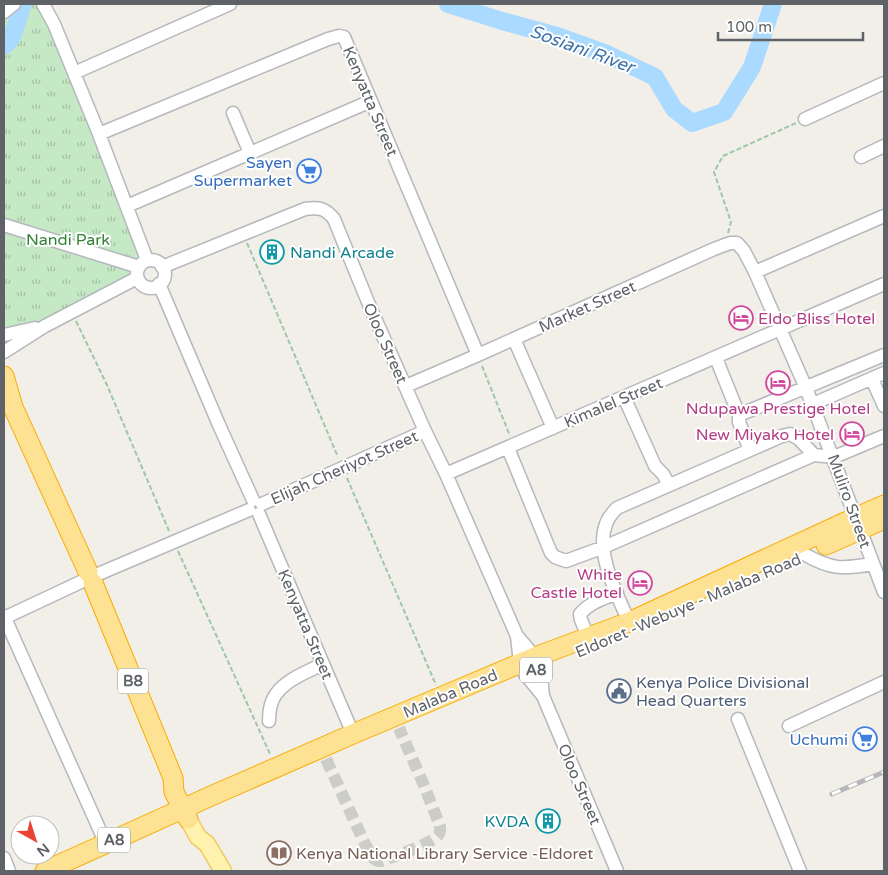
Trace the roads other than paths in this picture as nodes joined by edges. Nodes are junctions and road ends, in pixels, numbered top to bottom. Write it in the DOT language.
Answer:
graph roads {
  1 [pos="14,4"];
  2 [pos="43,4"];
  3 [pos="230,4"];
  4 [pos="4,12"];
  5 [pos="74,73"];
  6 [pos="884,83"];
  7 [pos="371,101"];
  8 [pos="232,113"];
  9 [pos="805,119"];
  10 [pos="99,134"];
  11 [pos="884,146"];
  12 [pos="250,153"];
  13 [pos="861,157"];
  14 [pos="127,206"];
  15 [pos="884,216"];
  16 [pos="4,225"];
  17 [pos="162,267"];
  18 [pos="141,268"];
  19 [pos="755,272"];
  20 [pos="159,284"];
  21 [pos="884,284"];
  22 [pos="45,326"];
  23 [pos="780,330"];
  24 [pos="4,335"];
  25 [pos="514,338"];
  26 [pos="4,352"];
  27 [pos="478,355"];
  28 [pos="884,355"];
  29 [pos="716,358"];
  30 [pos="884,373"];
  31 [pos="4,376"];
  32 [pos="872,378"];
  33 [pos="406,386"];
  34 [pos="806,388"];
  35 [pos="624,397"];
  36 [pos="8,399"];
  37 [pos="813,404"];
  38 [pos="884,406"];
  39 [pos="739,415"];
  40 [pos="553,428"];
  41 [pos="425,431"];
  42 [pos="884,436"];
  43 [pos="511,446"];
  44 [pos="750,450"];
  45 [pos="814,455"];
  46 [pos="834,457"];
  47 [pos="446,474"];
  48 [pos="669,485"];
  49 [pos="884,505"];
  50 [pos="256,507"];
  51 [pos="884,519"];
  52 [pos="858,524"];
  53 [pos="604,547"];
  54 [pos="804,554"];
  55 [pos="873,564"];
  56 [pos="90,578"];
  57 [pos="884,590"];
  58 [pos="617,593"];
  59 [pos="4,617"];
  60 [pos="629,622"];
  61 [pos="588,637"];
  62 [pos="323,664"];
  63 [pos="530,666"];
  64 [pos="884,682"];
  65 [pos="738,719"];
  66 [pos="269,721"];
  67 [pos="789,726"];
  68 [pos="353,734"];
  69 [pos="190,812"];
  70 [pos="106,844"];
  71 [pos="4,858"];
  72 [pos="9,871"];
  73 [pos="44,871"];
  74 [pos="63,871"];
  75 [pos="223,871"];
  76 [pos="617,871"];
  77 [pos="800,871"];
  1 -- 4 [label="street"];
  2 -- 5 [label="street"];
  3 -- 5 [label="street"];
  5 -- 10 [label="street"];
  6 -- 9 [label="street"];
  7 -- 10 [label="street, Kenyatta Street"];
  7 -- 12 [label="street"];
  7 -- 27 [label="street, Kenyatta Street"];
  8 -- 12 [label="street"];
  10 -- 14 [label="street"];
  11 -- 13 [label="street"];
  12 -- 14 [label="street"];
  14 -- 18 [label="street"];
  15 -- 19 [label="street"];
  16 -- 18 [label="street"];
  17 -- 18 [label="street"];
  17 -- 20 [label="street"];
  17 -- 33 [label="street, Oloo Street"];
  18 -- 20 [label="street"];
  18 -- 22 [label="street"];
  19 -- 23 [label="street, Muliro Street"];
  19 -- 25 [label="street, Market Street"];
  20 -- 50 [label="street, Kenyatta Street"];
  21 -- 23 [label="street, Kimalel Street"];
  22 -- 24 [label="street"];
  22 -- 26 [label="street"];
  23 -- 29 [label="street, Kimalel Street"];
  23 -- 34 [label="street, Muliro Street"];
  25 -- 27 [label="street, Market Street"];
  25 -- 40 [label="street"];
  27 -- 33 [label="street, Market Street"];
  28 -- 34 [label="street"];
  29 -- 35 [label="street, Kimalel Street"];
  29 -- 39 [label="street"];
  30 -- 32 [label="street"];
  31 -- 36 [label="highway, B8"];
  32 -- 37 [label="street"];
  32 -- 38 [label="street"];
  33 -- 41 [label="street, Oloo Street"];
  34 -- 37 [label="street, Muliro Street"];
  34 -- 39 [label="street"];
  35 -- 40 [label="street, Kimalel Street"];
  35 -- 48 [label="street"];
  36 -- 56 [label="highway, B8"];
  37 -- 46 [label="street, Muliro Street"];
  39 -- 44 [label="street"];
  40 -- 43 [label="street, Kimalel Street"];
  41 -- 47 [label="street, Oloo Street"];
  41 -- 50 [label="street, Elijah Cheriyot Street"];
  42 -- 46 [label="street"];
  43 -- 47 [label="street, Kimalel Street"];
  43 -- 53 [label="street"];
  44 -- 45 [label="street"];
  44 -- 48 [label="street"];
  45 -- 46 [label="street"];
  45 -- 53 [label="street"];
  46 -- 52 [label="street, Muliro Street"];
  47 -- 63 [label="street, Oloo Street"];
  48 -- 53 [label="street"];
  49 -- 52 [label="highway, Eldoret -Webuye - Malaba Road / A8"];
  50 -- 56 [label="street, Elijah Cheriyot Street"];
  50 -- 62 [label="street, Kenyatta Street"];
  51 -- 52 [label="highway, Eldoret -Webuye - Malaba Road / A8"];
  52 -- 54 [label="highway, Eldoret -Webuye - Malaba Road / A8"];
  52 -- 55 [label="street, Muliro Street"];
  52 -- 60 [label="highway, Malaba Road / A8"];
  53 -- 58 [label="street"];
  54 -- 55 [label="street"];
  54 -- 63 [label="highway, Eldoret -Webuye - Malaba Road / A8"];
  55 -- 57 [label="street, Muliro Street"];
  56 -- 59 [label="street, Elijah Cheriyot Street"];
  56 -- 69 [label="highway, B8"];
  58 -- 60 [label="street"];
  58 -- 61 [label="street"];
  59 -- 70 [label="street"];
  60 -- 61 [label="highway, Malaba Road / A8"];
  61 -- 63 [label="highway, Malaba Road / A8"];
  62 -- 66 [label="street"];
  62 -- 68 [label="street, Kenyatta Street"];
  63 -- 68 [label="highway, Malaba Road / A8"];
  63 -- 69 [label="highway, Eldoret -Webuye - Malaba Road / A8"];
  63 -- 76 [label="street, Oloo Street"];
  64 -- 67 [label="street"];
  65 -- 77 [label="street"];
  68 -- 69 [label="highway, Malaba Road / A8"];
  69 -- 70 [label="highway, Malaba Road / A8"];
  69 -- 74 [label="highway, Malaba Road / A8"];
  69 -- 75 [label="main road"];
  70 -- 73 [label="highway, Malaba Road / A8"];
  71 -- 72 [label="street"];
}
